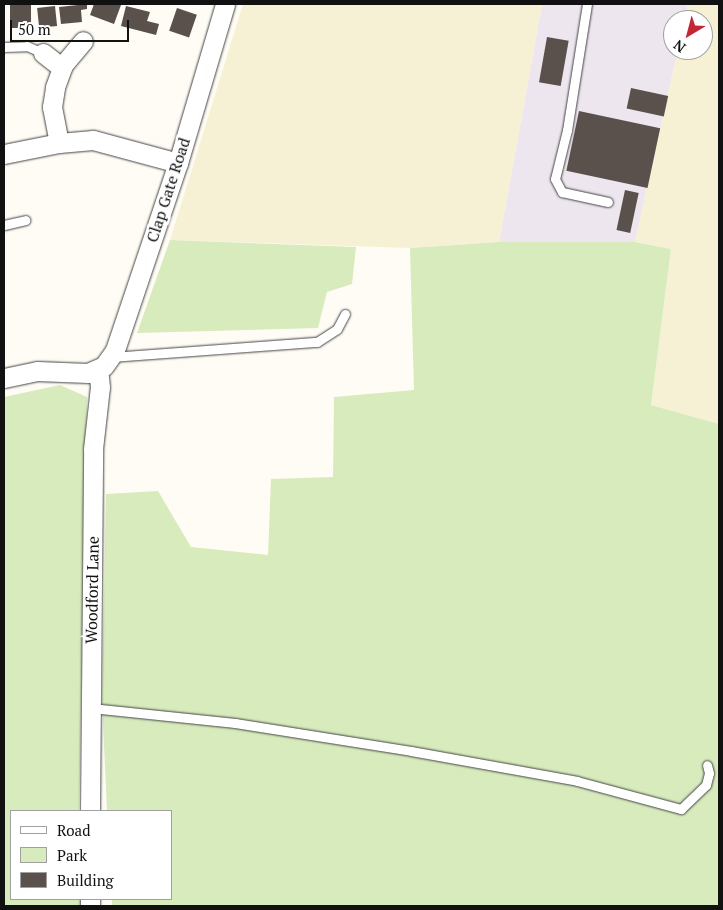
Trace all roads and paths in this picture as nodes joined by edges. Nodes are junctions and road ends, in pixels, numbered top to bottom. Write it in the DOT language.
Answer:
graph roads {
  1 [pos="225,4"];
  2 [pos="587,4"];
  3 [pos="83,41"];
  4 [pos="4,47"];
  5 [pos="42,53"];
  6 [pos="62,68"];
  7 [pos="59,142"];
  8 [pos="4,154"];
  9 [pos="178,163"];
  10 [pos="608,202"];
  11 [pos="26,220"];
  12 [pos="4,224"];
  13 [pos="345,314"];
  14 [pos="104,363"];
  15 [pos="4,378"];
  16 [pos="90,708"];
  17 [pos="706,766"];
  18 [pos="90,810"];
  1 -- 9 [label="street, Clap Gate Road"];
  2 -- 10 [label="lane"];
  3 -- 6 [label="street"];
  4 -- 5 [label="lane"];
  5 -- 6 [label="street"];
  6 -- 7 [label="street"];
  7 -- 8 [label="street"];
  7 -- 9 [label="street"];
  9 -- 14 [label="street, Clap Gate Road"];
  11 -- 12 [label="lane"];
  13 -- 14 [label="lane"];
  14 -- 15 [label="street"];
  14 -- 16 [label="street, Woodford Lane"];
  16 -- 17 [label="lane"];
  16 -- 18 [label="street, Woodford Lane"];
}
